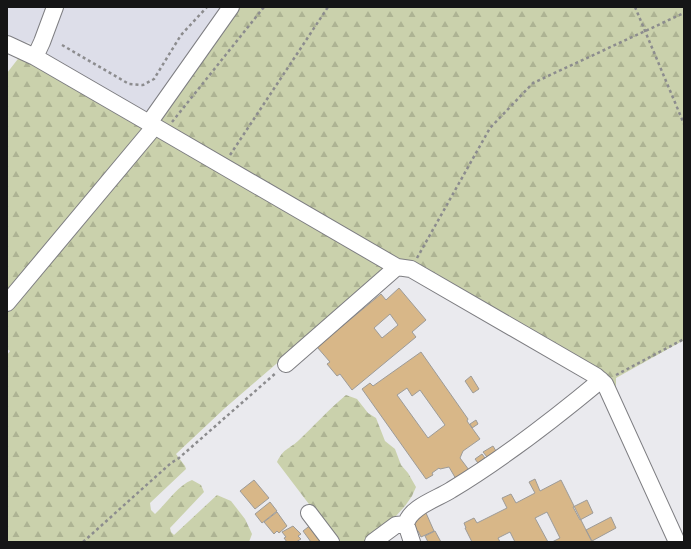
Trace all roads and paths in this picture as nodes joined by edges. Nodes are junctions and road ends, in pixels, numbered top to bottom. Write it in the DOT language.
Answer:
graph roads {
  1 [pos="55,7"];
  2 [pos="207,7"];
  3 [pos="231,7"];
  4 [pos="264,7"];
  5 [pos="328,7"];
  6 [pos="635,7"];
  7 [pos="684,13"];
  8 [pos="645,31"];
  9 [pos="7,44"];
  10 [pos="62,45"];
  11 [pos="35,57"];
  12 [pos="684,124"];
  13 [pos="156,127"];
  14 [pos="222,166"];
  15 [pos="404,268"];
  16 [pos="7,303"];
  17 [pos="684,339"];
  18 [pos="286,364"];
  19 [pos="603,382"];
  20 [pos="308,513"];
  21 [pos="406,524"];
  22 [pos="83,542"];
  23 [pos="332,542"];
  24 [pos="372,542"];
  25 [pos="412,542"];
  26 [pos="677,542"];
  1 -- 11 [label="street"];
  2 -- 10 [label="path"];
  3 -- 13 [label="street"];
  4 -- 13 [label="path"];
  5 -- 14 [label="path"];
  6 -- 8 [label="path"];
  7 -- 8 [label="path"];
  8 -- 12 [label="path"];
  8 -- 15 [label="path"];
  9 -- 11 [label="street"];
  11 -- 13 [label="street"];
  13 -- 14 [label="street"];
  13 -- 16 [label="street"];
  14 -- 15 [label="street"];
  15 -- 18 [label="street"];
  15 -- 19 [label="street"];
  17 -- 19 [label="path"];
  18 -- 22 [label="path"];
  19 -- 21 [label="street"];
  19 -- 26 [label="street"];
  20 -- 23 [label="street"];
  21 -- 24 [label="street"];
  21 -- 25 [label="street"];
}
